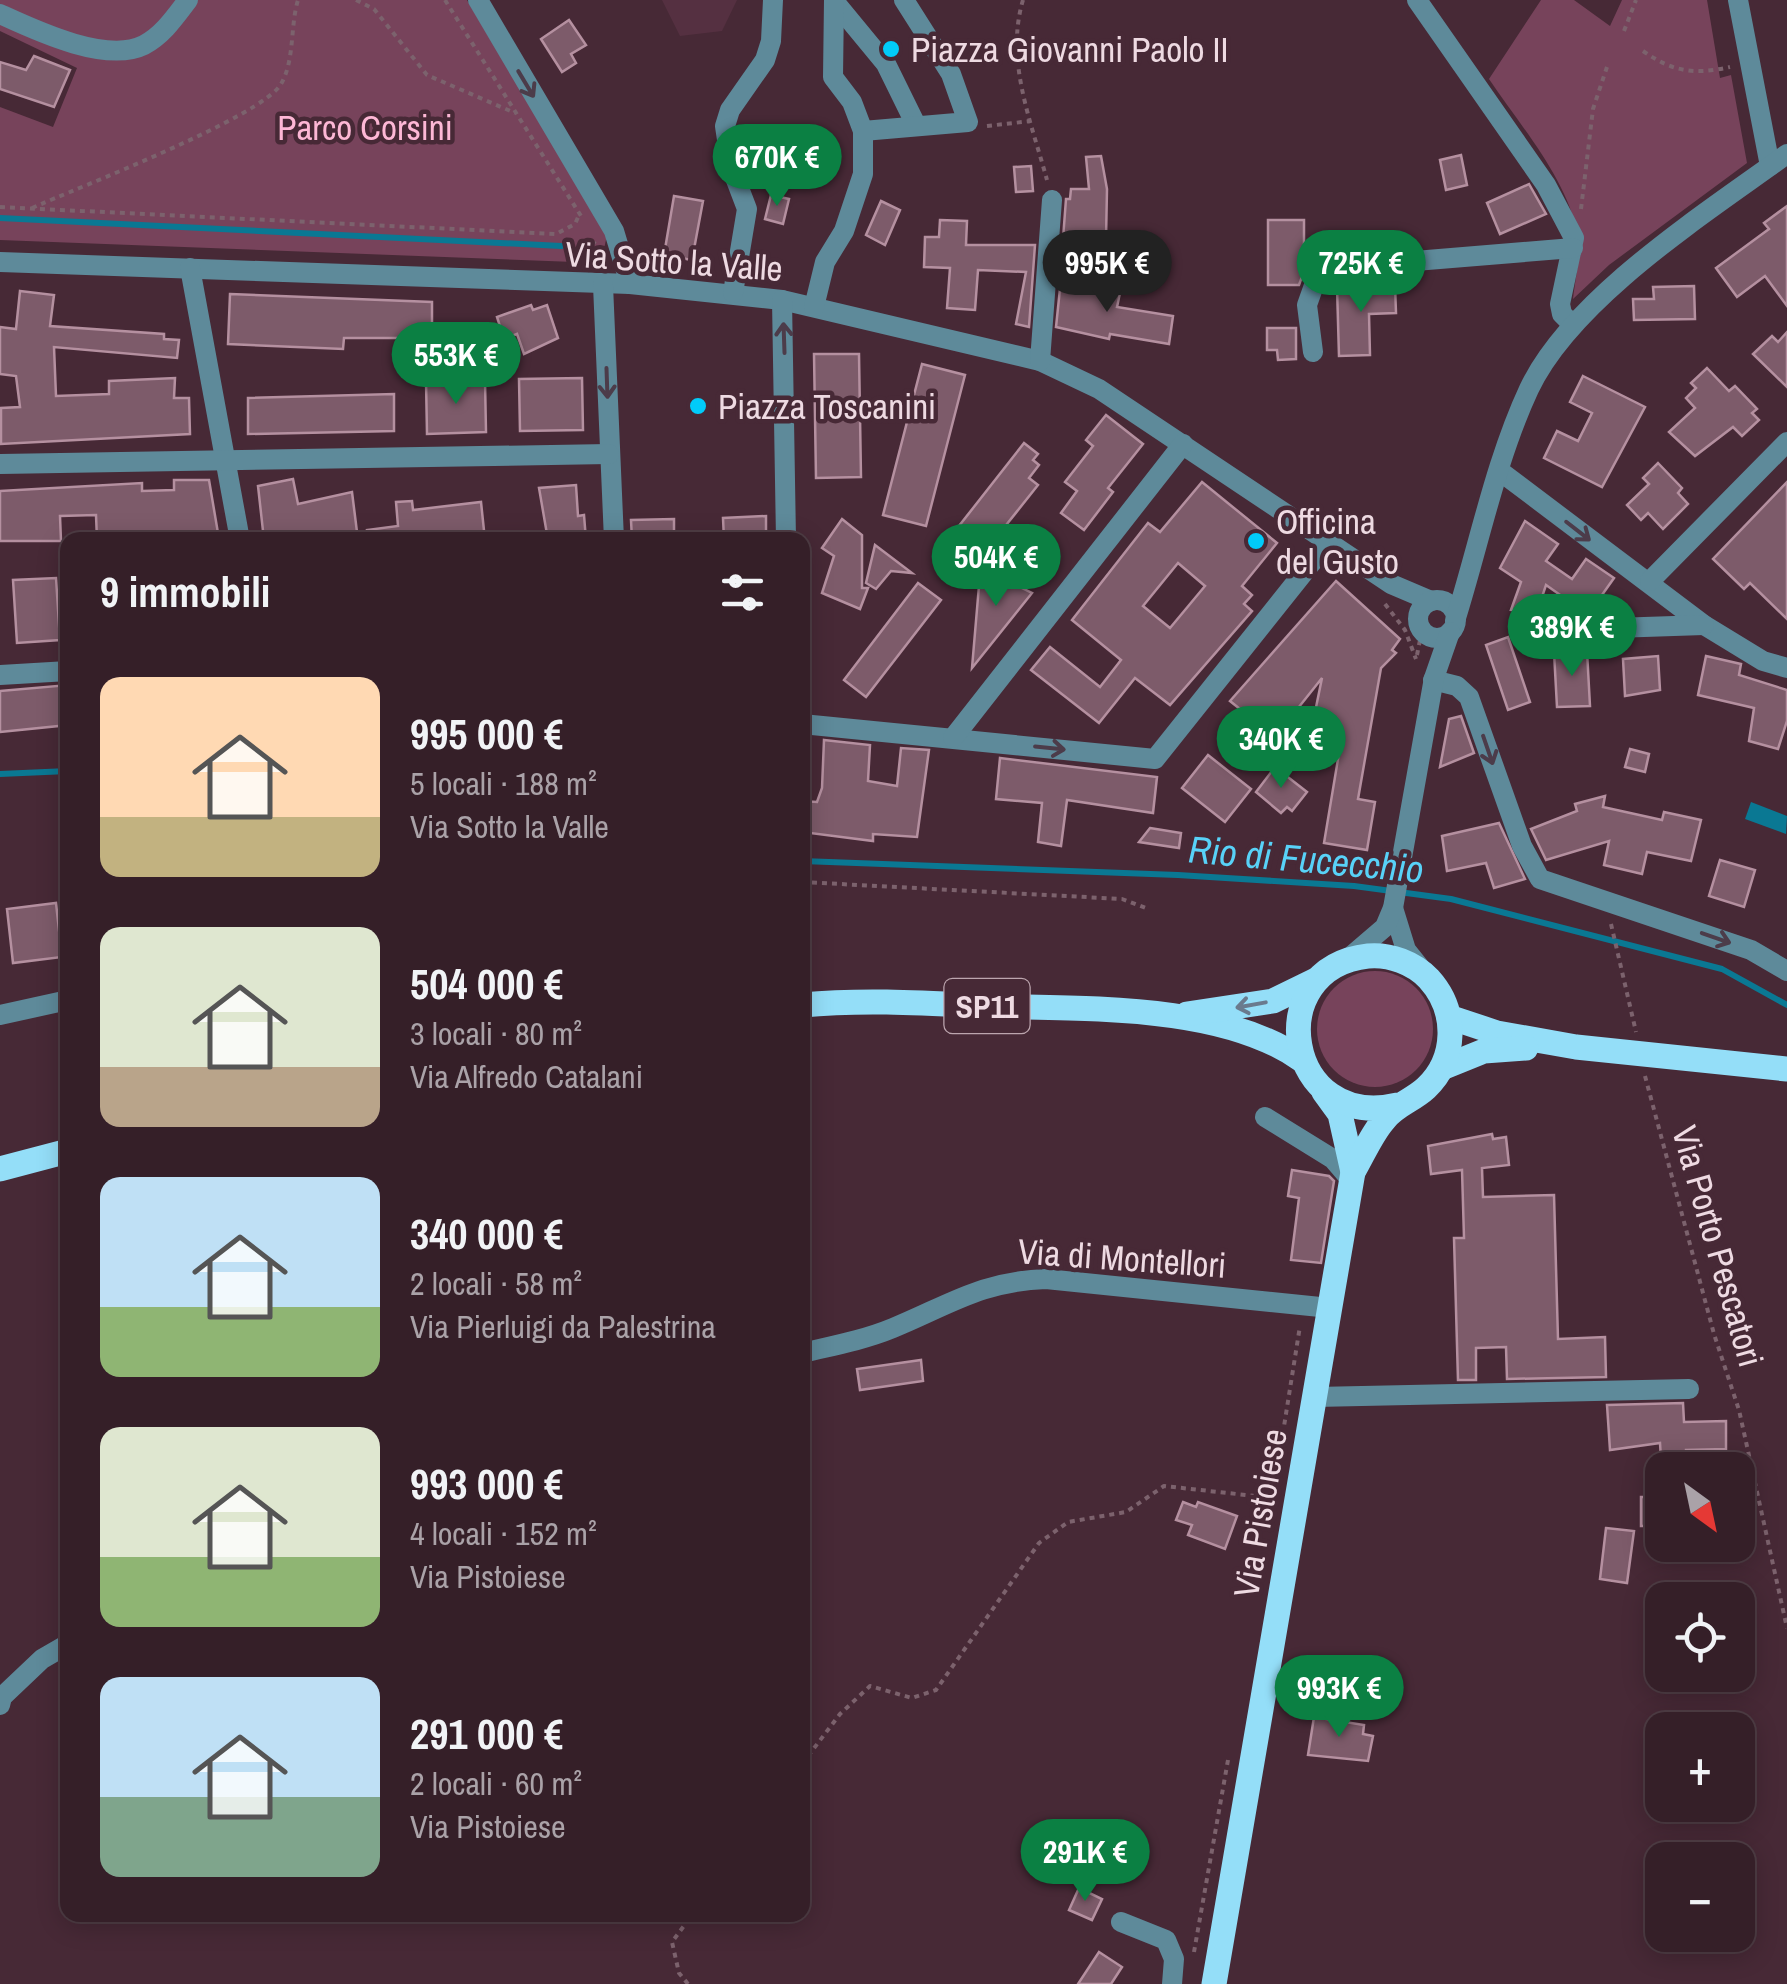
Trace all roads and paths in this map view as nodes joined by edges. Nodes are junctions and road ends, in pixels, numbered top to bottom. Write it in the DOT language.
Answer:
graph roads {
  1 [pos="188,0"];
  2 [pos="298,0"];
  3 [pos="356,0"];
  4 [pos="445,0"];
  5 [pos="478,0"];
  6 [pos="772,0"];
  7 [pos="904,0"];
  8 [pos="1023,0"];
  9 [pos="1418,0"];
  10 [pos="1636,0"];
  11 [pos="1738,0"];
  12 [pos="834,1"];
  13 [pos="0,14"];
  14 [pos="1624,31"];
  15 [pos="1643,50"];
  16 [pos="1750,64"];
  17 [pos="1606,66"];
  18 [pos="515,113"];
  19 [pos="1032,121"];
  20 [pos="968,122"];
  21 [pos="916,125"];
  22 [pos="863,131"];
  23 [pos="1779,160"];
  24 [pos="1052,200"];
  25 [pos="0,207"];
  26 [pos="30,209"];
  27 [pos="578,215"];
  28 [pos="587,221"];
  29 [pos="592,230"];
  30 [pos="1574,243"];
  31 [pos="0,262"];
  32 [pos="190,268"];
  33 [pos="630,284"];
  34 [pos="603,285"];
  35 [pos="574,286"];
  36 [pos="733,293"];
  37 [pos="782,300"];
  38 [pos="814,307"];
  39 [pos="1573,325"];
  40 [pos="1314,352"];
  41 [pos="1040,360"];
  42 [pos="1184,444"];
  43 [pos="1786,445"];
  44 [pos="609,454"];
  45 [pos="226,458"];
  46 [pos="0,464"];
  47 [pos="1501,472"];
  48 [pos="239,532"];
  49 [pos="614,532"];
  50 [pos="786,532"];
  51 [pos="1328,542"];
  52 [pos="1469,563"];
  53 [pos="1650,581"];
  54 [pos="1388,594"];
  55 [pos="1433,601"];
  56 [pos="1704,624"];
  57 [pos="1452,626"];
  58 [pos="1420,628"];
  59 [pos="1523,631"];
  60 [pos="1787,668"];
  61 [pos="60,671"];
  62 [pos="0,675"];
  63 [pos="1434,679"];
  64 [pos="810,725"];
  65 [pos="953,738"];
  66 [pos="810,882"];
  67 [pos="1146,908"];
  68 [pos="1393,908"];
  69 [pos="1612,926"];
  70 [pos="1334,968"];
  71 [pos="1787,972"];
  72 [pos="1426,976"];
  73 [pos="60,1002"];
  74 [pos="810,1006"];
  75 [pos="0,1015"];
  76 [pos="1172,1016"];
  77 [pos="1449,1017"];
  78 [pos="1576,1048"];
  79 [pos="1640,1054"];
  80 [pos="1302,1060"];
  81 [pos="1442,1068"];
  82 [pos="1787,1068"];
  83 [pos="1321,1088"];
  84 [pos="1398,1105"];
  85 [pos="1265,1117"];
  86 [pos="60,1153"];
  87 [pos="0,1169"];
  88 [pos="1352,1176"];
  89 [pos="1330,1308"];
  90 [pos="810,1351"];
  91 [pos="1689,1389"];
  92 [pos="1315,1397"];
  93 [pos="1298,1500"];
  94 [pos="1787,1628"];
  95 [pos="60,1649"];
  96 [pos="0,1705"];
  97 [pos="810,1753"];
  98 [pos="687,1922"];
  99 [pos="1121,1922"];
  100 [pos="688,1984"];
  101 [pos="1172,1984"];
  102 [pos="1214,1984"];
  1 -- 13 [label="street"];
  2 -- 26 [label="path"];
  3 -- 18 [label="path"];
  4 -- 18 [label="path"];
  5 -- 33 [label="street, one-way"];
  6 -- 36 [label="street"];
  7 -- 20 [label="street"];
  8 -- 19 [label="path"];
  9 -- 30 [label="street"];
  10 -- 14 [label="path"];
  11 -- 16 [label="street"];
  12 -- 21 [label="street"];
  12 -- 22 [label="street"];
  15 -- 16 [label="path"];
  16 -- 23 [label="street"];
  17 -- 30 [label="path"];
  18 -- 27 [label="path"];
  19 -- 20 [label="path"];
  19 -- 24 [label="path"];
  20 -- 21 [label="street"];
  21 -- 22 [label="street"];
  22 -- 38 [label="street"];
  23 -- 39 [label="street"];
  24 -- 41 [label="street"];
  25 -- 26 [label="path"];
  26 -- 27 [label="path"];
  27 -- 28 [label="path"];
  29 -- 35 [label="path"];
  30 -- 39 [label="street"];
  30 -- 40 [label="street"];
  31 -- 32 [label="street, Via Sotto la Valle"];
  32 -- 35 [label="street, Via Sotto la Valle"];
  32 -- 45 [label="street"];
  33 -- 34 [label="street, Via Sotto la Valle"];
  33 -- 36 [label="street, Via Sotto la Valle"];
  34 -- 35 [label="street, Via Sotto la Valle"];
  34 -- 44 [label="street, one-way"];
  36 -- 37 [label="street, Via Sotto la Valle"];
  37 -- 38 [label="street, Via Sotto la Valle"];
  50 -- 37 [label="street, one-way"];
  38 -- 41 [label="street, Via Sotto la Valle"];
  39 -- 47 [label="street"];
  41 -- 42 [label="street, Via Sotto la Valle"];
  42 -- 51 [label="street, Via Sotto la Valle"];
  42 -- 65 [label="street"];
  43 -- 53 [label="street"];
  44 -- 45 [label="street"];
  44 -- 49 [label="street"];
  45 -- 46 [label="street"];
  45 -- 48 [label="street"];
  47 -- 52 [label="street"];
  47 -- 53 [label="street, one-way"];
  51 -- 54 [label="street, Via Sotto la Valle"];
  65 -- 51 [label="street, one-way"];
  52 -- 55 [label="street"];
  52 -- 57 [label="street"];
  53 -- 56 [label="street"];
  54 -- 55 [label="street, Via Sotto la Valle"];
  54 -- 58 [label="street, Via Sotto la Valle"];
  54 -- 58 [label="path"];
  55 -- 57 [label="street"];
  55 -- 58 [label="street"];
  56 -- 59 [label="street"];
  56 -- 60 [label="street"];
  57 -- 58 [label="street"];
  57 -- 63 [label="street"];
  58 -- 63 [label="street"];
  61 -- 62 [label="street"];
  63 -- 68 [label="street"];
  63 -- 71 [label="street, one-way"];
  64 -- 65 [label="street"];
  66 -- 67 [label="path"];
  68 -- 70 [label="street"];
  68 -- 72 [label="street"];
  69 -- 79 [label="path, Via Porto Pescatori"];
  70 -- 72 [label="main road"];
  70 -- 76 [label="main road, one-way"];
  70 -- 80 [label="main road"];
  72 -- 77 [label="main road"];
  73 -- 75 [label="street"];
  74 -- 76 [label="main road, SP11"];
  76 -- 80 [label="main road, SP11"];
  77 -- 78 [label="main road"];
  77 -- 81 [label="main road"];
  78 -- 79 [label="main road"];
  78 -- 81 [label="main road"];
  79 -- 82 [label="main road"];
  79 -- 94 [label="path, Via Porto Pescatori"];
  80 -- 83 [label="main road"];
  81 -- 84 [label="main road"];
  83 -- 84 [label="main road"];
  83 -- 88 [label="main road, Via Pistoiese"];
  84 -- 88 [label="main road, Via Pistoiese"];
  85 -- 88 [label="street"];
  86 -- 87 [label="main road"];
  88 -- 89 [label="main road, Via Pistoiese"];
  89 -- 90 [label="street, Via di Montellori"];
  89 -- 92 [label="main road, Via Pistoiese"];
  91 -- 92 [label="street"];
  92 -- 93 [label="main road, Via Pistoiese"];
  93 -- 97 [label="path"];
  93 -- 102 [label="main road, Via Pistoiese"];
  95 -- 96 [label="street"];
  98 -- 100 [label="path"];
  99 -- 101 [label="street"];
}
